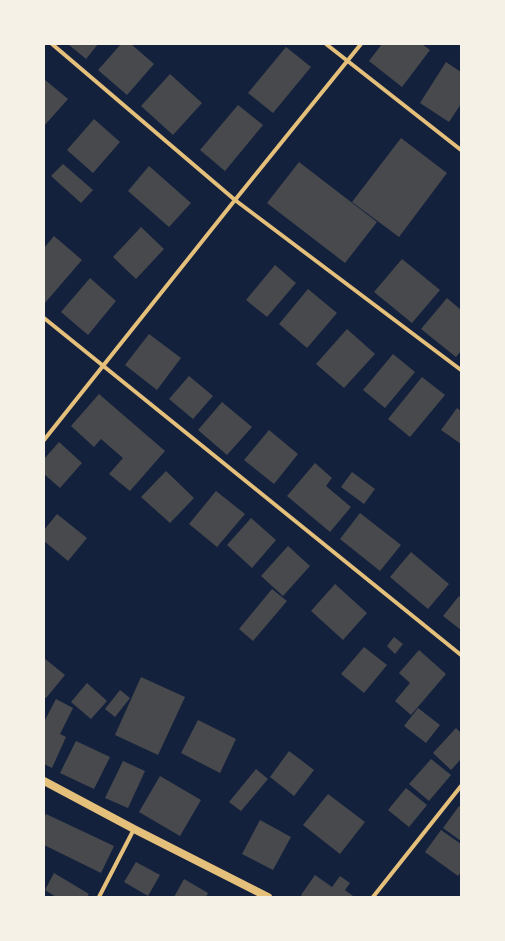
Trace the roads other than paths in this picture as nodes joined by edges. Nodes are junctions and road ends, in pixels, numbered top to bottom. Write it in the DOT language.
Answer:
graph roads {
  1 [pos="52,44"];
  2 [pos="326,44"];
  3 [pos="361,44"];
  4 [pos="347,61"];
  5 [pos="461,150"];
  6 [pos="235,200"];
  7 [pos="44,318"];
  8 [pos="104,365"];
  9 [pos="461,370"];
  10 [pos="44,440"];
  11 [pos="461,655"];
  12 [pos="44,781"];
  13 [pos="461,786"];
  14 [pos="134,829"];
  15 [pos="99,897"];
  16 [pos="268,897"];
  17 [pos="373,897"];
  1 -- 6 [label="street"];
  2 -- 4 [label="street"];
  3 -- 4 [label="street"];
  4 -- 5 [label="street"];
  4 -- 6 [label="street"];
  6 -- 8 [label="street"];
  6 -- 9 [label="street"];
  7 -- 8 [label="street"];
  8 -- 10 [label="street"];
  8 -- 11 [label="street"];
  12 -- 14 [label="main road"];
  13 -- 17 [label="street"];
  14 -- 15 [label="street"];
  14 -- 16 [label="main road"];
}
